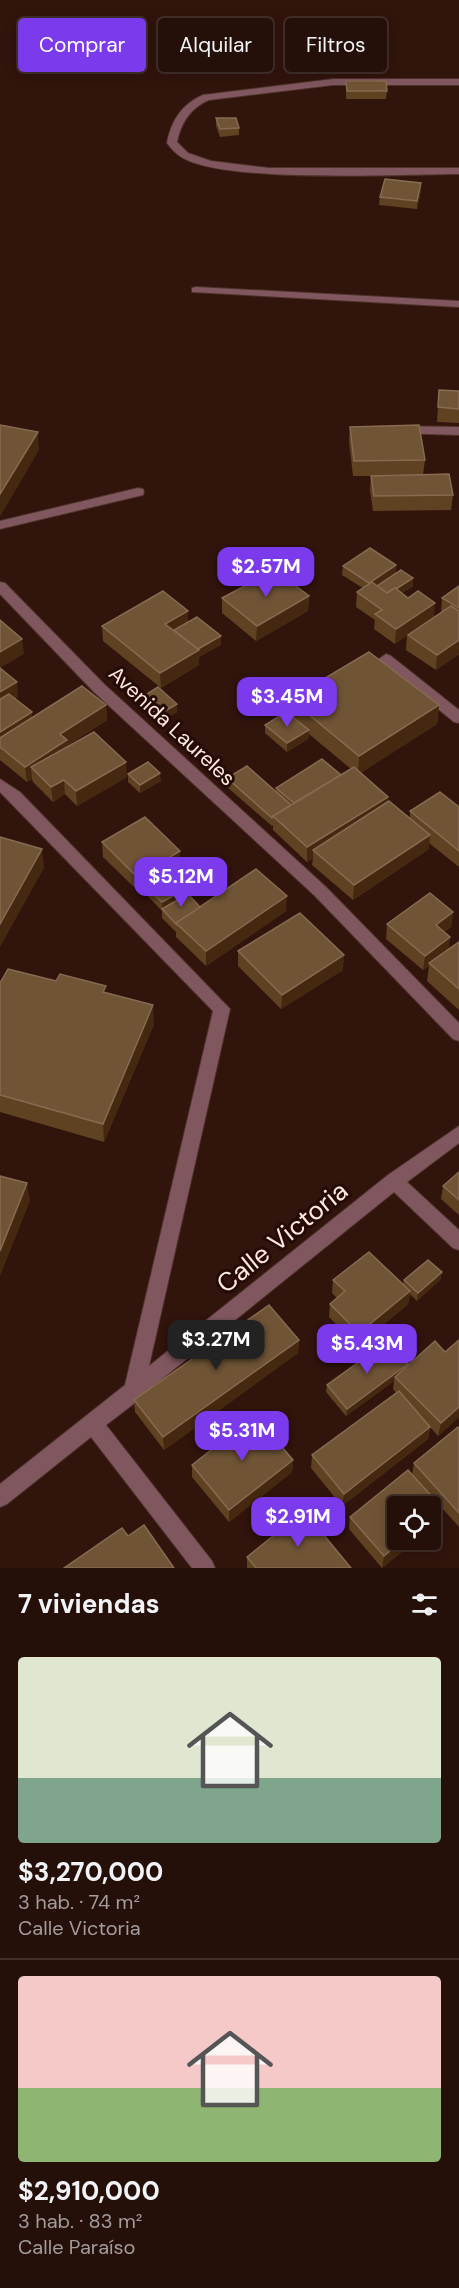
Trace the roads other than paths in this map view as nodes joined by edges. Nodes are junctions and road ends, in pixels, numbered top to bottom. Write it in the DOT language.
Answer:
graph roads {
  1 [pos="459,82"];
  2 [pos="459,171"];
  3 [pos="196,290"];
  4 [pos="459,304"];
  5 [pos="388,429"];
  6 [pos="459,431"];
  7 [pos="138,492"];
  8 [pos="0,525"];
  9 [pos="0,586"];
  10 [pos="386,659"];
  11 [pos="459,718"];
  12 [pos="0,784"];
  13 [pos="459,1034"];
  14 [pos="459,1133"];
  15 [pos="394,1181"];
  16 [pos="459,1242"];
  17 [pos="133,1393"];
  18 [pos="93,1424"];
  19 [pos="0,1497"];
  20 [pos="205,1568"];
  1 -- 2 [label="street"];
  3 -- 4 [label="street"];
  5 -- 6 [label="street"];
  7 -- 8 [label="street"];
  9 -- 13 [label="street, Avenida Laureles"];
  10 -- 11 [label="street"];
  12 -- 17 [label="street"];
  14 -- 15 [label="street, Calle Victoria"];
  15 -- 16 [label="street"];
  15 -- 17 [label="street, Calle Victoria"];
  17 -- 18 [label="street, Calle Victoria"];
  18 -- 19 [label="street, Calle Victoria"];
  18 -- 20 [label="street"];
}
